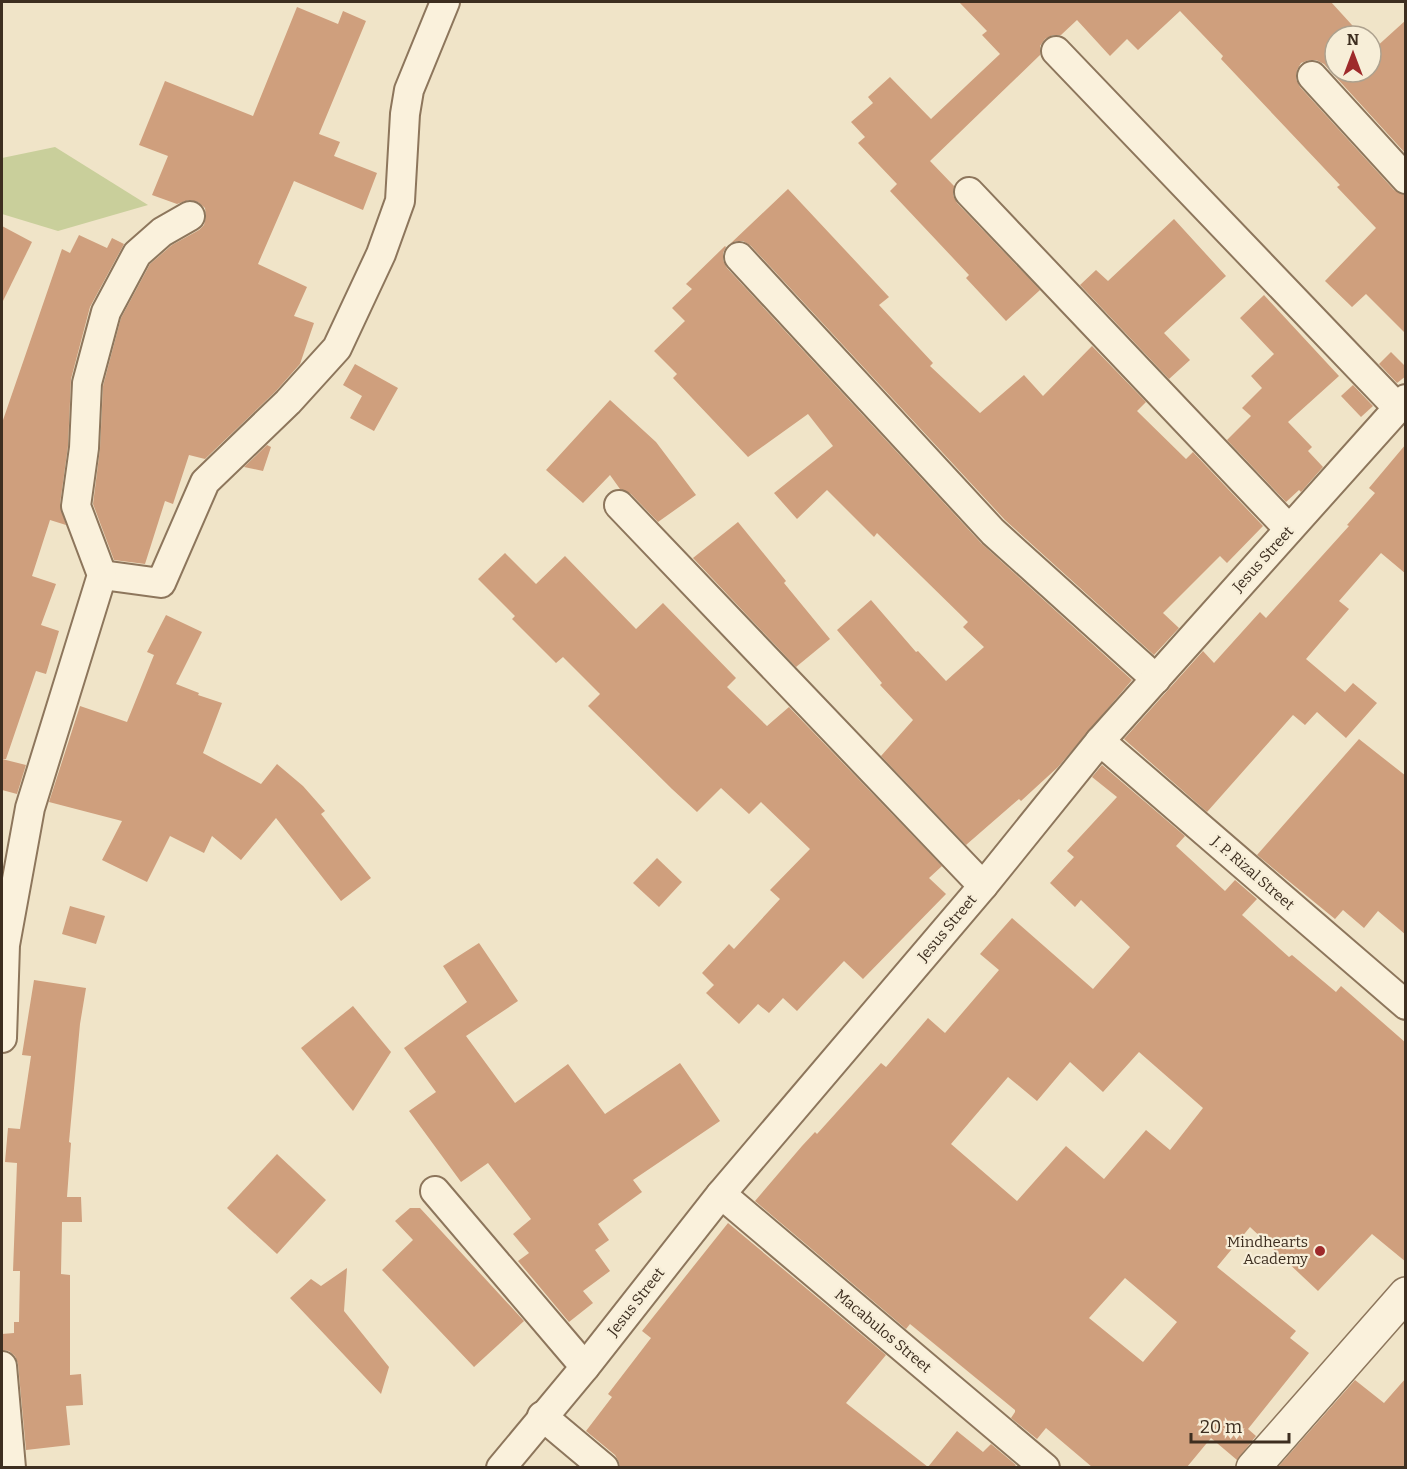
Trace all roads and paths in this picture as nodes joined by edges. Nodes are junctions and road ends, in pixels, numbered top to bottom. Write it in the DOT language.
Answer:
graph roads {
  1 [pos="445,2"];
  2 [pos="1056,51"];
  3 [pos="1312,76"];
  4 [pos="1406,179"];
  5 [pos="969,192"];
  6 [pos="190,216"];
  7 [pos="739,257"];
  8 [pos="1402,403"];
  9 [pos="619,505"];
  10 [pos="1289,529"];
  11 [pos="102,575"];
  12 [pos="1156,679"];
  13 [pos="1100,741"];
  14 [pos="983,886"];
  15 [pos="1406,1005"];
  16 [pos="2,1038"];
  17 [pos="435,1191"];
  18 [pos="722,1194"];
  19 [pos="1406,1294"];
  20 [pos="2,1366"];
  21 [pos="585,1367"];
  22 [pos="542,1416"];
  23 [pos="11,1467"];
  24 [pos="501,1467"];
  25 [pos="604,1467"];
  26 [pos="1045,1467"];
  27 [pos="1253,1467"];
  1 -- 11 [label="street"];
  2 -- 8 [label="street"];
  3 -- 4 [label="street"];
  5 -- 10 [label="street"];
  6 -- 11 [label="street"];
  7 -- 12 [label="street"];
  8 -- 10 [label="street, Jesus Street"];
  9 -- 14 [label="street"];
  10 -- 12 [label="street, Jesus Street"];
  11 -- 16 [label="street"];
  12 -- 13 [label="street, Jesus Street"];
  13 -- 14 [label="street, Jesus Street"];
  13 -- 15 [label="street, J. P. Rizal Street"];
  14 -- 18 [label="street, Jesus Street"];
  17 -- 21 [label="street"];
  18 -- 21 [label="street, Jesus Street"];
  18 -- 26 [label="street, Macabulos Street"];
  19 -- 27 [label="street"];
  20 -- 23 [label="street"];
  21 -- 22 [label="street, Jesus Street"];
  22 -- 24 [label="street, Jesus Street"];
  22 -- 25 [label="street"];
}
